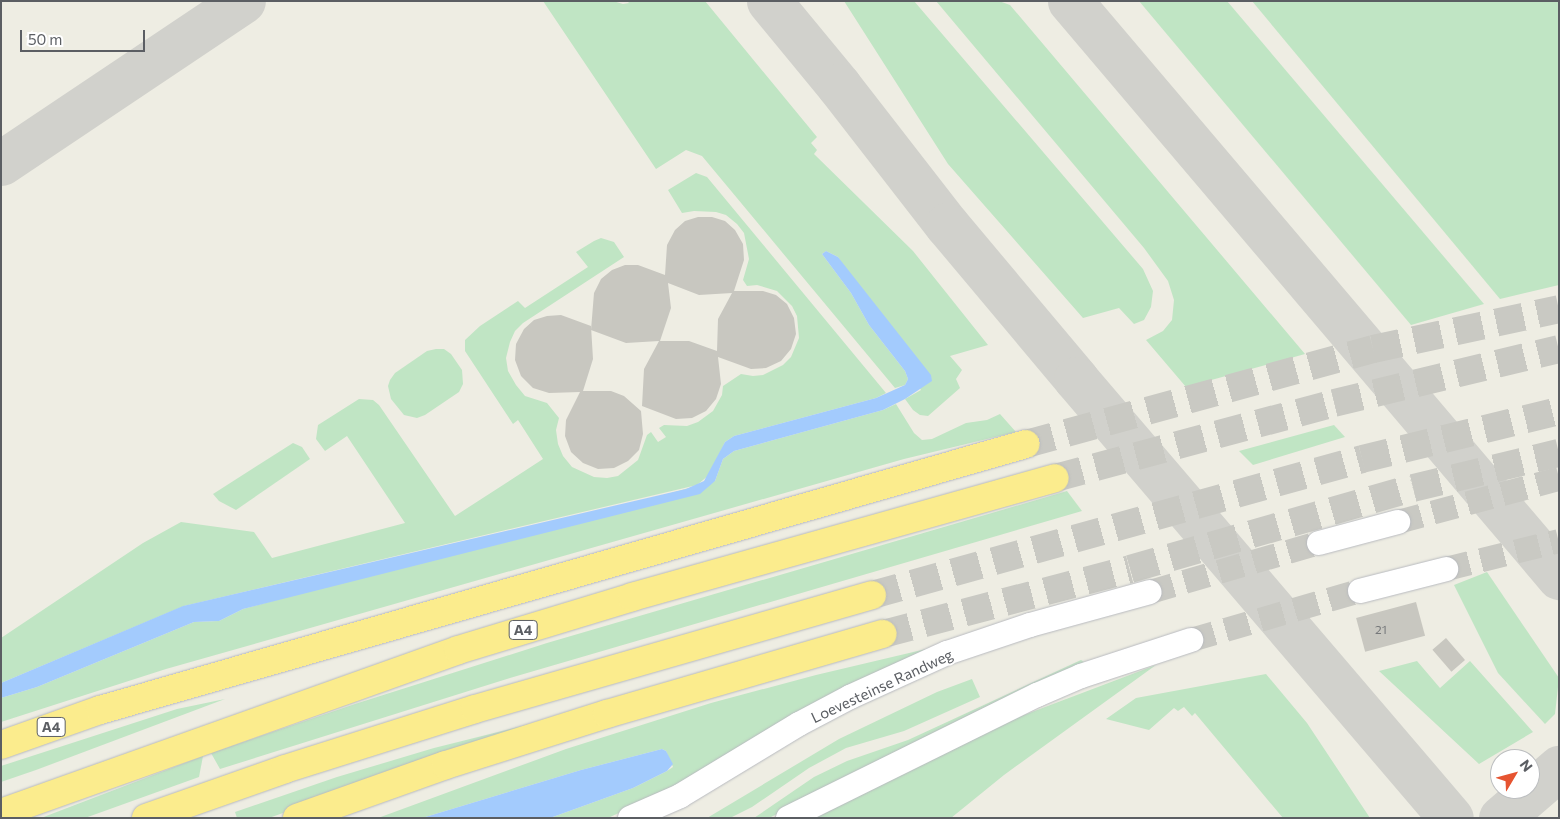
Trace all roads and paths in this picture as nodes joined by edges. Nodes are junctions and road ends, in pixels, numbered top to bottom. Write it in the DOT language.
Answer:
graph roads {
  1 [pos="1026,444"];
  2 [pos="1055,478"];
  3 [pos="1398,522"];
  4 [pos="1319,543"];
  5 [pos="1446,569"];
  6 [pos="1360,591"];
  7 [pos="1150,592"];
  8 [pos="872,595"];
  9 [pos="883,634"];
  10 [pos="1191,640"];
  11 [pos="1,745"];
  12 [pos="1,813"];
  13 [pos="146,818"];
  14 [pos="297,818"];
  15 [pos="630,818"];
  16 [pos="788,818"];
  1 -- 11 [label="highway, A4"];
  2 -- 12 [label="highway, A4"];
  3 -- 4 [label="street"];
  5 -- 6 [label="street"];
  7 -- 15 [label="street, Loevesteinse Randweg"];
  8 -- 13 [label="highway"];
  9 -- 14 [label="highway"];
  10 -- 16 [label="street"];
}
